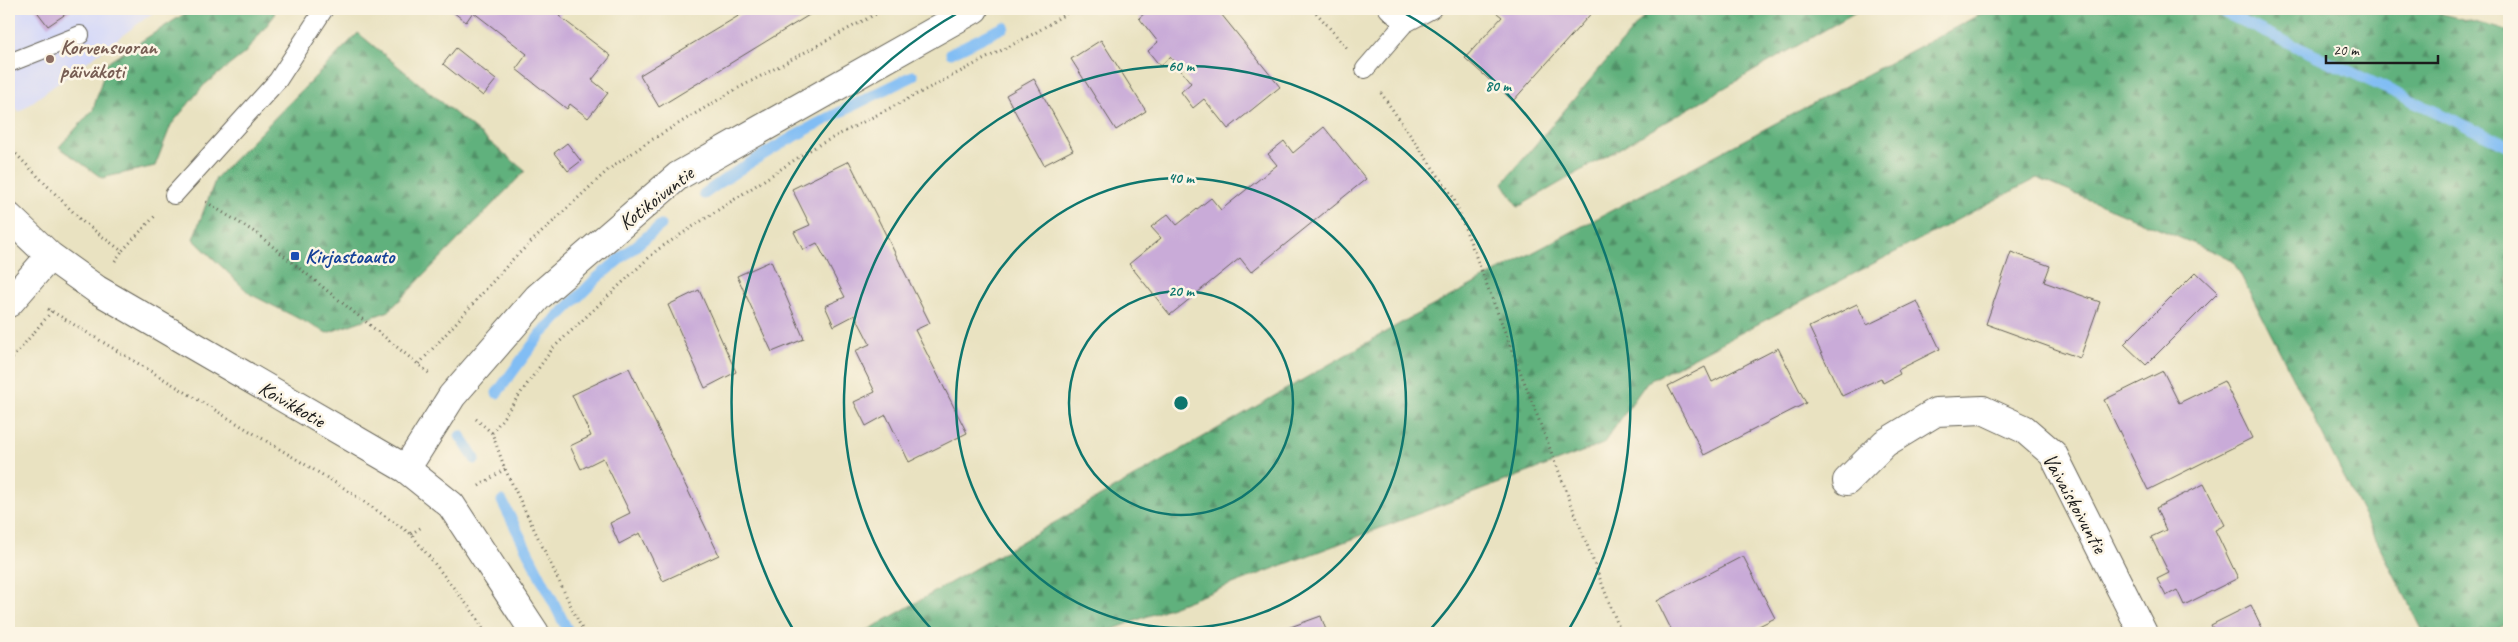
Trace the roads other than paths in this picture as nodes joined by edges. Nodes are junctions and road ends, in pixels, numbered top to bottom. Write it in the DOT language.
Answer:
graph roads {
  1 [pos="324,9"];
  2 [pos="974,9"];
  3 [pos="1388,9"];
  4 [pos="1432,9"];
  5 [pos="1404,24"];
  6 [pos="80,35"];
  7 [pos="9,63"];
  8 [pos="1365,69"];
  9 [pos="174,195"];
  10 [pos="9,217"];
  11 [pos="50,256"];
  12 [pos="14,297"];
  13 [pos="406,469"];
  14 [pos="1847,481"];
  15 [pos="535,633"];
  16 [pos="2143,633"];
  1 -- 9 [label="lane"];
  2 -- 13 [label="street, Kotikoivuntie"];
  3 -- 5 [label="lane"];
  4 -- 5 [label="lane"];
  5 -- 8 [label="lane"];
  6 -- 7 [label="lane"];
  10 -- 11 [label="street, Koivikkotie"];
  11 -- 12 [label="street"];
  11 -- 13 [label="street, Koivikkotie"];
  13 -- 15 [label="street, Koivikkotie"];
  14 -- 16 [label="street, Vaivaiskoivuntie"];
}
